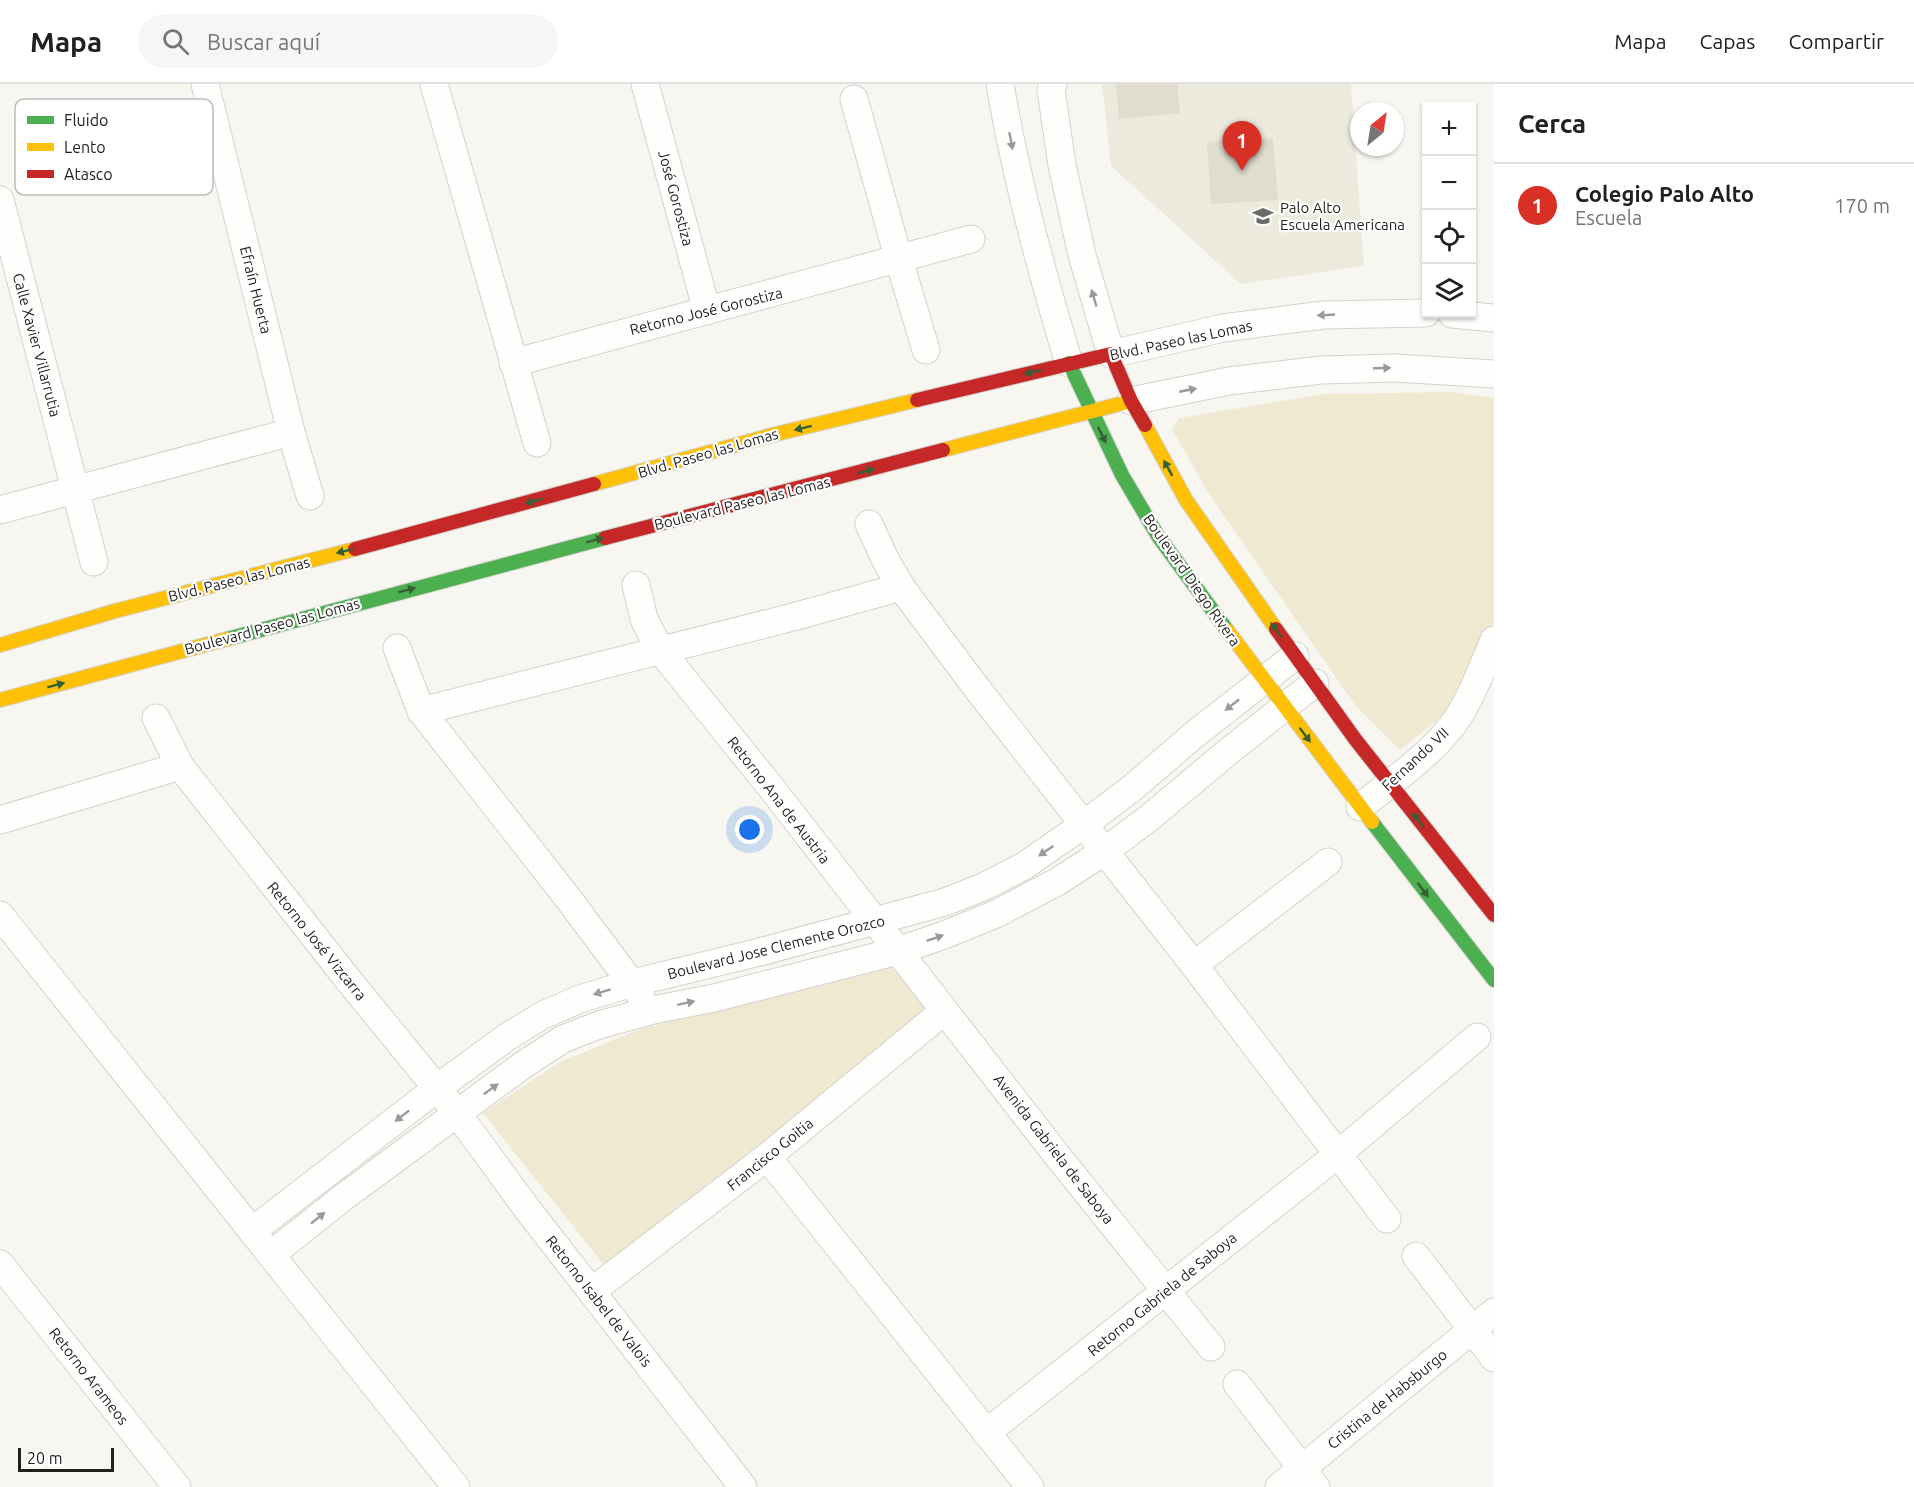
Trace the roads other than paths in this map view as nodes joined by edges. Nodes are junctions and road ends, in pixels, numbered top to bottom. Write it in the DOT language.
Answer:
graph roads {
  1 [pos="205,84"];
  2 [pos="434,84"];
  3 [pos="645,84"];
  4 [pos="1000,84"];
  5 [pos="1053,84"];
  6 [pos="209,99"];
  7 [pos="854,99"];
  8 [pos="213,116"];
  9 [pos="0,200"];
  10 [pos="970,239"];
  11 [pos="899,260"];
  12 [pos="707,311"];
  13 [pos="1422,313"];
  14 [pos="1476,316"];
  15 [pos="1494,318"];
  16 [pos="926,350"];
  17 [pos="1111,354"];
  18 [pos="513,363"];
  19 [pos="1069,363"];
  20 [pos="1494,374"];
  21 [pos="1131,401"];
  22 [pos="1090,411"];
  23 [pos="291,432"];
  24 [pos="537,443"];
  25 [pos="75,490"];
  26 [pos="310,496"];
  27 [pos="0,510"];
  28 [pos="869,524"];
  29 [pos="94,562"];
  30 [pos="636,585"];
  31 [pos="901,587"];
  32 [pos="1494,640"];
  33 [pos="0,645"];
  34 [pos="397,648"];
  35 [pos="660,650"];
  36 [pos="1294,656"];
  37 [pos="1264,680"];
  38 [pos="1315,683"];
  39 [pos="0,700"];
  40 [pos="1285,708"];
  41 [pos="421,711"];
  42 [pos="156,718"];
  43 [pos="180,766"];
  44 [pos="1390,784"];
  45 [pos="1360,807"];
  46 [pos="0,820"];
  47 [pos="1083,825"];
  48 [pos="1105,851"];
  49 [pos="1328,862"];
  50 [pos="0,915"];
  51 [pos="1494,915"];
  52 [pos="874,921"];
  53 [pos="898,951"];
  54 [pos="1194,965"];
  55 [pos="1494,980"];
  56 [pos="632,983"];
  57 [pos="653,1010"];
  58 [pos="944,1011"];
  59 [pos="1477,1037"];
  60 [pos="436,1089"];
  61 [pos="457,1113"];
  62 [pos="1337,1155"];
  63 [pos="767,1157"];
  64 [pos="1387,1219"];
  65 [pos="252,1231"];
  66 [pos="272,1254"];
  67 [pos="1416,1256"];
  68 [pos="0,1264"];
  69 [pos="592,1291"];
  70 [pos="1167,1291"];
  71 [pos="1494,1312"];
  72 [pos="1472,1329"];
  73 [pos="1211,1347"];
  74 [pos="1494,1358"];
  75 [pos="1237,1384"];
  76 [pos="986,1433"];
  77 [pos="1309,1478"];
  78 [pos="177,1487"];
  79 [pos="456,1487"];
  80 [pos="744,1487"];
  81 [pos="1030,1487"];
  82 [pos="1279,1487"];
  1 -- 6 [label="street, Efraín Huerta"];
  2 -- 18 [label="street"];
  3 -- 12 [label="street, José Gorostiza"];
  4 -- 19 [label="street, Boulevard Diego Rivera, one-way"];
  17 -- 5 [label="street, one-way"];
  7 -- 11 [label="street"];
  8 -- 23 [label="street, Efraín Huerta"];
  9 -- 25 [label="street, Calle Xavier Villarrutia"];
  10 -- 11 [label="street, Retorno José Gorostiza"];
  11 -- 12 [label="street, Retorno José Gorostiza"];
  11 -- 16 [label="street"];
  12 -- 18 [label="street, Retorno José Gorostiza"];
  13 -- 17 [label="street, Blvd. Paseo las Lomas, one-way"];
  14 -- 15 [label="street"];
  17 -- 19 [label="street, Blvd. Paseo las Lomas"];
  17 -- 21 [label="street"];
  18 -- 24 [label="street"];
  19 -- 22 [label="street, Boulevard Diego Rivera"];
  19 -- 33 [label="street, Blvd. Paseo las Lomas, one-way"];
  21 -- 20 [label="street, Boulevard Paseo las Lomas, one-way"];
  21 -- 22 [label="street, Boulevard Paseo las Lomas"];
  36 -- 21 [label="street, one-way"];
  22 -- 37 [label="street, Boulevard Diego Rivera, one-way"];
  39 -- 22 [label="street, Boulevard Paseo las Lomas, one-way"];
  23 -- 25 [label="street"];
  23 -- 26 [label="street, Efraín Huerta"];
  25 -- 27 [label="street"];
  25 -- 29 [label="street, Calle Xavier Villarrutia"];
  28 -- 31 [label="street"];
  30 -- 35 [label="street, Retorno Ana de Austria"];
  31 -- 35 [label="street"];
  31 -- 47 [label="street"];
  32 -- 44 [label="street, Fernando VII"];
  34 -- 41 [label="street"];
  35 -- 41 [label="street"];
  35 -- 52 [label="street, Retorno Ana de Austria"];
  36 -- 37 [label="street, Boulevard Jose Clemente Orozco"];
  36 -- 38 [label="street"];
  37 -- 40 [label="street, Boulevard Diego Rivera"];
  37 -- 47 [label="street, Boulevard Jose Clemente Orozco, one-way"];
  38 -- 40 [label="street"];
  38 -- 44 [label="street"];
  40 -- 45 [label="street, Boulevard Diego Rivera, one-way"];
  40 -- 48 [label="street"];
  41 -- 56 [label="street"];
  42 -- 43 [label="street, Retorno José Vizcarra"];
  43 -- 46 [label="street"];
  43 -- 60 [label="street, Retorno José Vizcarra"];
  44 -- 45 [label="street, Fernando VII"];
  51 -- 44 [label="street, one-way"];
  45 -- 55 [label="street, Boulevard Diego Rivera, one-way"];
  47 -- 48 [label="street"];
  47 -- 52 [label="street, Boulevard Jose Clemente Orozco, one-way"];
  53 -- 48 [label="street, one-way"];
  48 -- 54 [label="street"];
  49 -- 54 [label="street"];
  50 -- 65 [label="street"];
  52 -- 53 [label="street, Retorno Ana de Austria"];
  52 -- 56 [label="street, Boulevard Jose Clemente Orozco"];
  57 -- 53 [label="street, one-way"];
  53 -- 58 [label="street, Avenida Gabriela de Saboya"];
  54 -- 62 [label="street"];
  56 -- 57 [label="street"];
  56 -- 60 [label="street, Boulevard Jose Clemente Orozco, one-way"];
  61 -- 57 [label="street, one-way"];
  58 -- 63 [label="street, Francisco Goitia"];
  58 -- 70 [label="street, Avenida Gabriela de Saboya"];
  59 -- 62 [label="street, Retorno Gabriela de Saboya"];
  60 -- 61 [label="street, Retorno José Vizcarra"];
  60 -- 65 [label="street, Boulevard Jose Clemente Orozco, one-way"];
  66 -- 61 [label="street, one-way"];
  61 -- 69 [label="street, Retorno Isabel de Valois"];
  62 -- 64 [label="street"];
  62 -- 70 [label="street, Retorno Gabriela de Saboya"];
  63 -- 69 [label="street, Francisco Goitia"];
  63 -- 76 [label="street"];
  65 -- 66 [label="street"];
  66 -- 79 [label="street"];
  67 -- 72 [label="street"];
  68 -- 78 [label="street, Retorno Arameos"];
  69 -- 80 [label="street, Retorno Isabel de Valois"];
  70 -- 73 [label="street, Avenida Gabriela de Saboya"];
  70 -- 76 [label="street, Retorno Gabriela de Saboya"];
  71 -- 72 [label="street, Cristina de Habsburgo"];
  72 -- 74 [label="street"];
  72 -- 77 [label="street, Cristina de Habsburgo"];
  75 -- 77 [label="street"];
  76 -- 81 [label="street"];
  77 -- 82 [label="street, Cristina de Habsburgo"];
}
